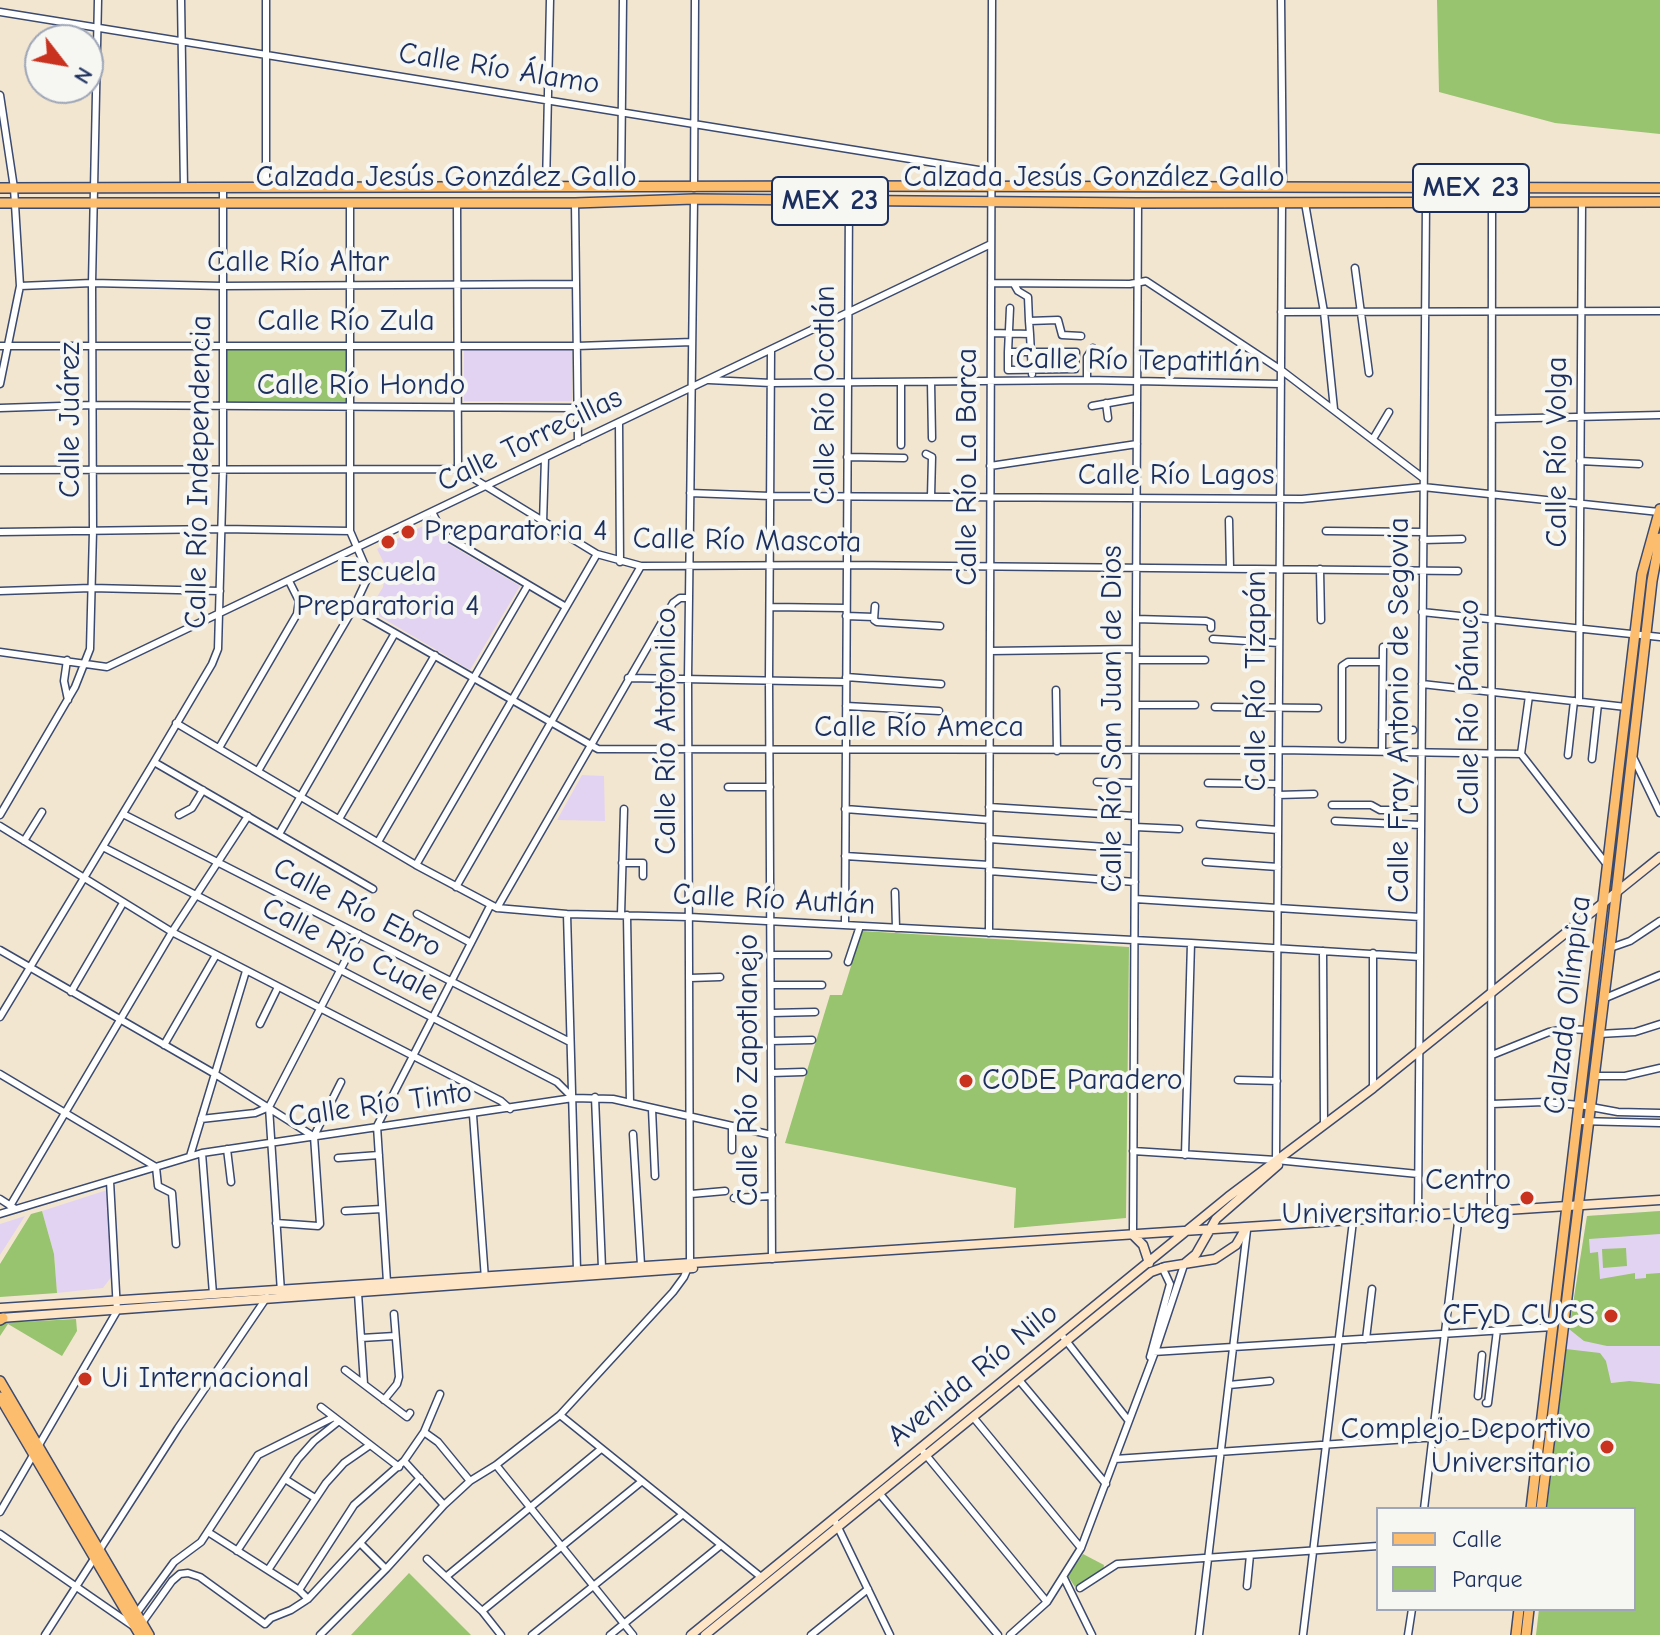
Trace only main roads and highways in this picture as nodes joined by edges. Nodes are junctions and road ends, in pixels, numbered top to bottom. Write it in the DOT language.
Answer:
graph roads {
  1 [pos="0,188"];
  2 [pos="1387,188"];
  3 [pos="1660,188"];
  4 [pos="575,189"];
  5 [pos="694,194"];
  6 [pos="538,202"];
  7 [pos="1660,202"];
  8 [pos="0,203"];
  9 [pos="1424,203"];
  10 [pos="1659,510"];
  11 [pos="1660,538"];
  12 [pos="1640,635"];
  13 [pos="1660,857"];
  14 [pos="1616,893"];
  15 [pos="1605,901"];
  16 [pos="1594,1032"];
  17 [pos="1585,1106"];
  18 [pos="1282,1159"];
  19 [pos="1660,1200"];
  20 [pos="1573,1206"];
  21 [pos="1247,1228"];
  22 [pos="1209,1231"];
  23 [pos="1187,1232"];
  24 [pos="1133,1236"];
  25 [pos="1149,1263"];
  26 [pos="689,1265"];
  27 [pos="1184,1265"];
  28 [pos="485,1280"];
  29 [pos="278,1293"];
  30 [pos="1,1316"];
  31 [pos="1063,1338"];
  32 [pos="0,1381"];
  33 [pos="994,1395"];
  34 [pos="0,1397"];
  35 [pos="36,1450"];
  36 [pos="923,1452"];
  37 [pos="1531,1507"];
  38 [pos="1541,1507"];
  39 [pos="837,1522"];
  40 [pos="96,1554"];
  41 [pos="1519,1611"];
  42 [pos="1529,1611"];
  43 [pos="139,1629"];
  44 [pos="149,1635"];
  45 [pos="691,1635"];
  46 [pos="705,1635"];
  47 [pos="1516,1635"];
  48 [pos="1526,1635"];
  1 -- 4 [label="main road, Calzada Jesús González Gallo / MEX 23"];
  2 -- 3 [label="main road, Calzada Jesús González Gallo / MEX 23"];
  2 -- 5 [label="main road, Calzada Jesús González Gallo / MEX 23"];
  2 -- 9 [label="main road"];
  4 -- 5 [label="main road, Calzada Jesús González Gallo / MEX 23"];
  4 -- 6 [label="main road"];
  5 -- 6 [label="main road, Calzada Jesús González Gallo / MEX 23"];
  5 -- 9 [label="main road, Calzada Jesús González Gallo / MEX 23"];
  6 -- 8 [label="main road, Calzada Jesús González Gallo / MEX 23"];
  7 -- 9 [label="main road, Calzada Jesús González Gallo / MEX 23"];
  10 -- 12 [label="main road, Calzada Olímpica"];
  11 -- 12 [label="main road, Calzada Olímpica"];
  12 -- 14 [label="main road, Calzada Olímpica"];
  12 -- 15 [label="main road, Calzada Olímpica"];
  13 -- 14 [label="main road, Avenida Río Nilo"];
  14 -- 15 [label="main road, Avenida Río Nilo"];
  14 -- 16 [label="main road, Calzada Olímpica"];
  15 -- 16 [label="main road, Calzada Olímpica"];
  15 -- 18 [label="main road, Avenida Río Nilo"];
  16 -- 17 [label="main road, Calzada Olímpica"];
  16 -- 17 [label="main road, Calzada Olímpica"];
  17 -- 20 [label="main road, Calzada Olímpica"];
  18 -- 22 [label="main road, Avenida Río Nilo"];
  18 -- 23 [label="main road, Avenida Río Nilo"];
  19 -- 20 [label="main road"];
  20 -- 21 [label="main road"];
  20 -- 37 [label="main road, Calzada Olímpica"];
  20 -- 38 [label="main road, Calzada Olímpica"];
  21 -- 22 [label="main road"];
  21 -- 27 [label="main road"];
  22 -- 23 [label="main road"];
  22 -- 27 [label="main road, Avenida Río Nilo"];
  23 -- 24 [label="main road"];
  23 -- 25 [label="main road, Avenida Río Nilo"];
  24 -- 25 [label="main road"];
  24 -- 26 [label="main road"];
  25 -- 31 [label="main road, Avenida Río Nilo"];
  26 -- 28 [label="main road"];
  26 -- 28 [label="main road"];
  27 -- 31 [label="main road, Avenida Río Nilo"];
  28 -- 29 [label="main road"];
  28 -- 29 [label="main road"];
  29 -- 30 [label="main road"];
  29 -- 30 [label="main road"];
  31 -- 33 [label="main road, Avenida Río Nilo"];
  31 -- 33 [label="main road, Avenida Río Nilo"];
  32 -- 35 [label="main road"];
  33 -- 36 [label="main road, Avenida Río Nilo"];
  33 -- 36 [label="main road, Avenida Río Nilo"];
  34 -- 35 [label="main road"];
  35 -- 40 [label="main road"];
  36 -- 39 [label="main road, Avenida Río Nilo"];
  36 -- 39 [label="main road, Avenida Río Nilo"];
  39 -- 45 [label="main road, Avenida Río Nilo"];
  39 -- 46 [label="main road, Avenida Río Nilo"];
  40 -- 43 [label="main road"];
  40 -- 43 [label="main road"];
  41 -- 47 [label="main road"];
  42 -- 48 [label="main road"];
  43 -- 44 [label="main road"];
}
